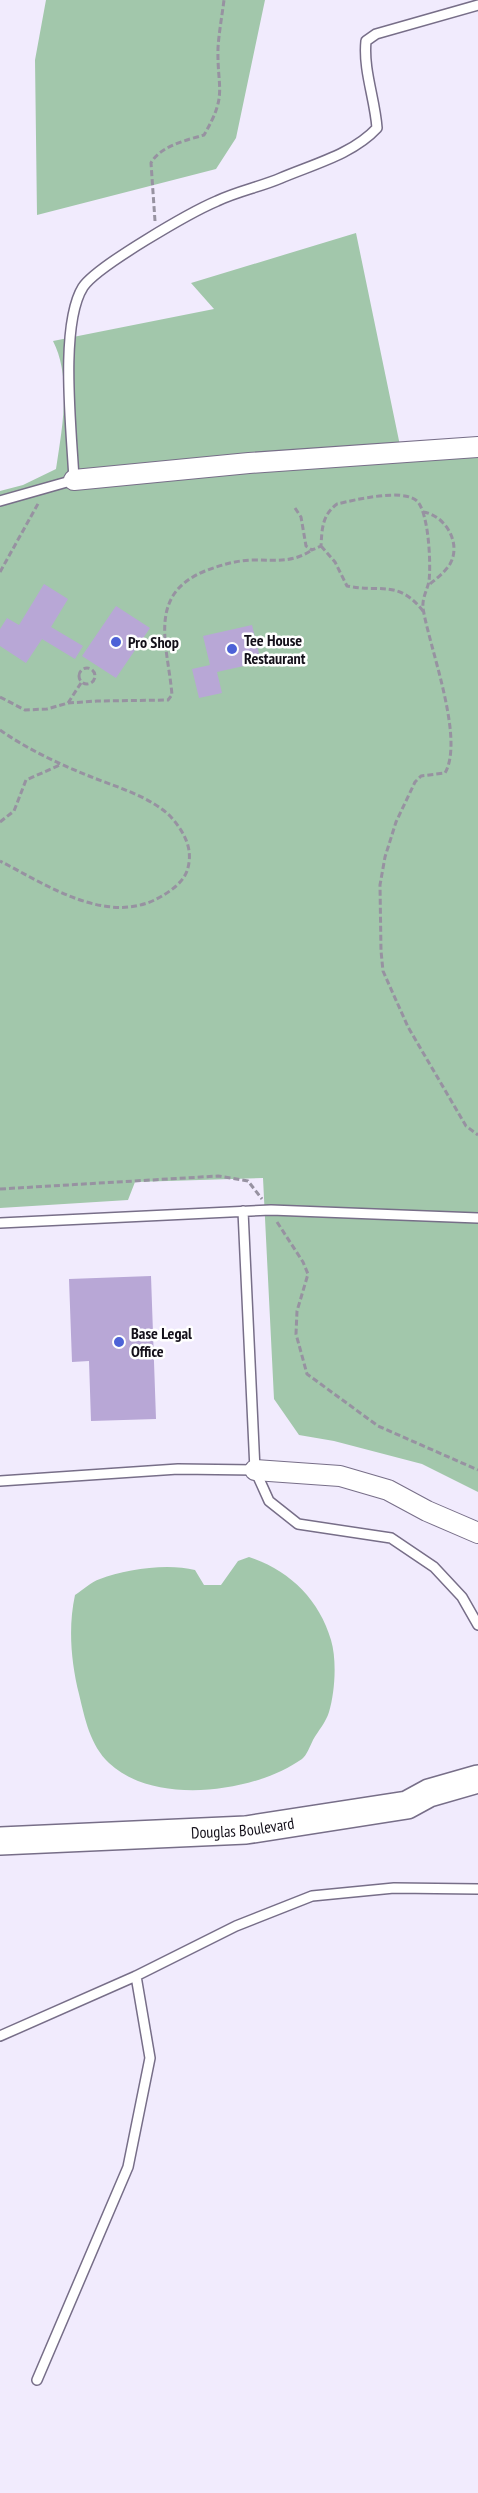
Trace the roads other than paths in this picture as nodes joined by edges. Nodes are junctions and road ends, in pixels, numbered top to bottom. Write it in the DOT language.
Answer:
graph roads {
  1 [pos="478,5"];
  2 [pos="478,447"];
  3 [pos="74,480"];
  4 [pos="0,501"];
  5 [pos="243,1211"];
  6 [pos="478,1218"];
  7 [pos="0,1223"];
  8 [pos="255,1470"];
  9 [pos="0,1481"];
  10 [pos="478,1533"];
  11 [pos="478,1625"];
  12 [pos="478,1779"];
  13 [pos="0,1840"];
  14 [pos="478,1889"];
  15 [pos="136,1976"];
  16 [pos="0,2036"];
  17 [pos="37,2380"];
  1 -- 3 [label="lane"];
  2 -- 3 [label="street"];
  3 -- 4 [label="lane"];
  5 -- 6 [label="lane"];
  5 -- 7 [label="lane"];
  5 -- 8 [label="lane"];
  8 -- 9 [label="lane"];
  8 -- 10 [label="street"];
  8 -- 11 [label="lane"];
  12 -- 13 [label="street, Douglas Boulevard"];
  14 -- 15 [label="lane"];
  15 -- 16 [label="lane"];
  15 -- 17 [label="lane"];
}
